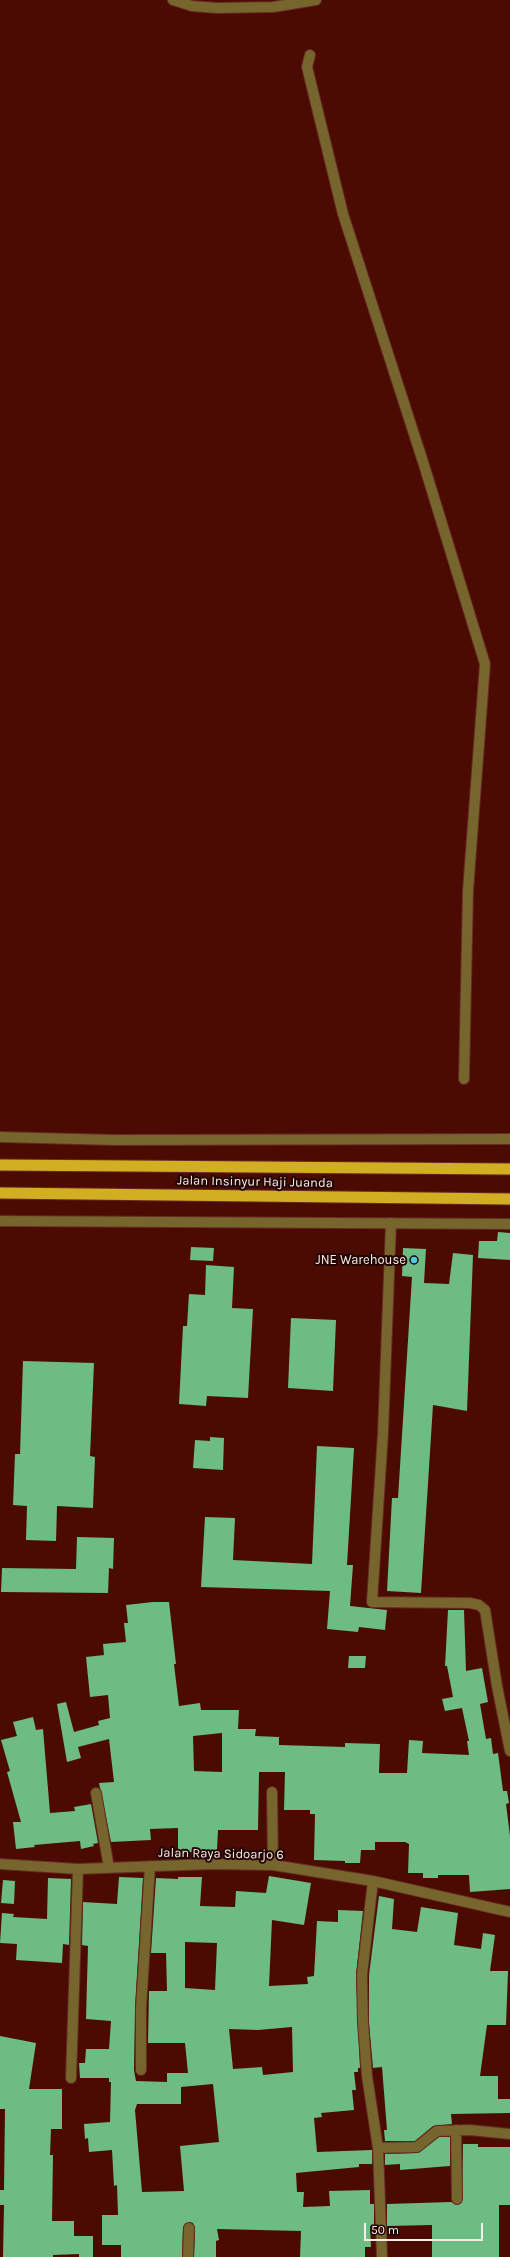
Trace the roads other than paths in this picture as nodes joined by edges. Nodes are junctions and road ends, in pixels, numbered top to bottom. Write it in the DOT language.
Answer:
graph roads {
  1 [pos="173,0"];
  2 [pos="316,0"];
  3 [pos="310,55"];
  4 [pos="464,1079"];
  5 [pos="0,1137"];
  6 [pos="510,1139"];
  7 [pos="0,1165"];
  8 [pos="510,1170"];
  9 [pos="0,1193"];
  10 [pos="510,1200"];
  11 [pos="0,1222"];
  12 [pos="391,1223"];
  13 [pos="510,1224"];
  14 [pos="510,1751"];
  15 [pos="96,1792"];
  16 [pos="272,1792"];
  17 [pos="0,1864"];
  18 [pos="273,1865"];
  19 [pos="150,1866"];
  20 [pos="109,1868"];
  21 [pos="78,1869"];
  22 [pos="373,1882"];
  23 [pos="510,1912"];
  24 [pos="142,2070"];
  25 [pos="70,2078"];
  26 [pos="456,2130"];
  27 [pos="510,2134"];
  28 [pos="378,2148"];
  29 [pos="457,2199"];
  30 [pos="189,2228"];
  31 [pos="188,2257"];
  32 [pos="382,2257"];
  1 -- 2 [label="street"];
  3 -- 4 [label="street"];
  5 -- 6 [label="street"];
  7 -- 8 [label="highway, Jalan Insinyur Haji Juanda"];
  9 -- 10 [label="highway, Jalan Insinyur Haji Juanda"];
  11 -- 12 [label="street"];
  12 -- 13 [label="street"];
  12 -- 14 [label="street"];
  15 -- 20 [label="street"];
  16 -- 18 [label="street"];
  17 -- 21 [label="street, Jalan Raya Sidoarjo 6"];
  18 -- 19 [label="street, Jalan Raya Sidoarjo 6"];
  18 -- 22 [label="street, Jalan Raya Sidoarjo 6"];
  19 -- 20 [label="street, Jalan Raya Sidoarjo 6"];
  19 -- 24 [label="street"];
  20 -- 21 [label="street, Jalan Raya Sidoarjo 6"];
  21 -- 25 [label="street"];
  22 -- 23 [label="street, Jalan Raya Sidoarjo 6"];
  22 -- 28 [label="street"];
  26 -- 27 [label="street"];
  26 -- 28 [label="street"];
  26 -- 29 [label="street"];
  28 -- 32 [label="street"];
  30 -- 31 [label="street"];
}
